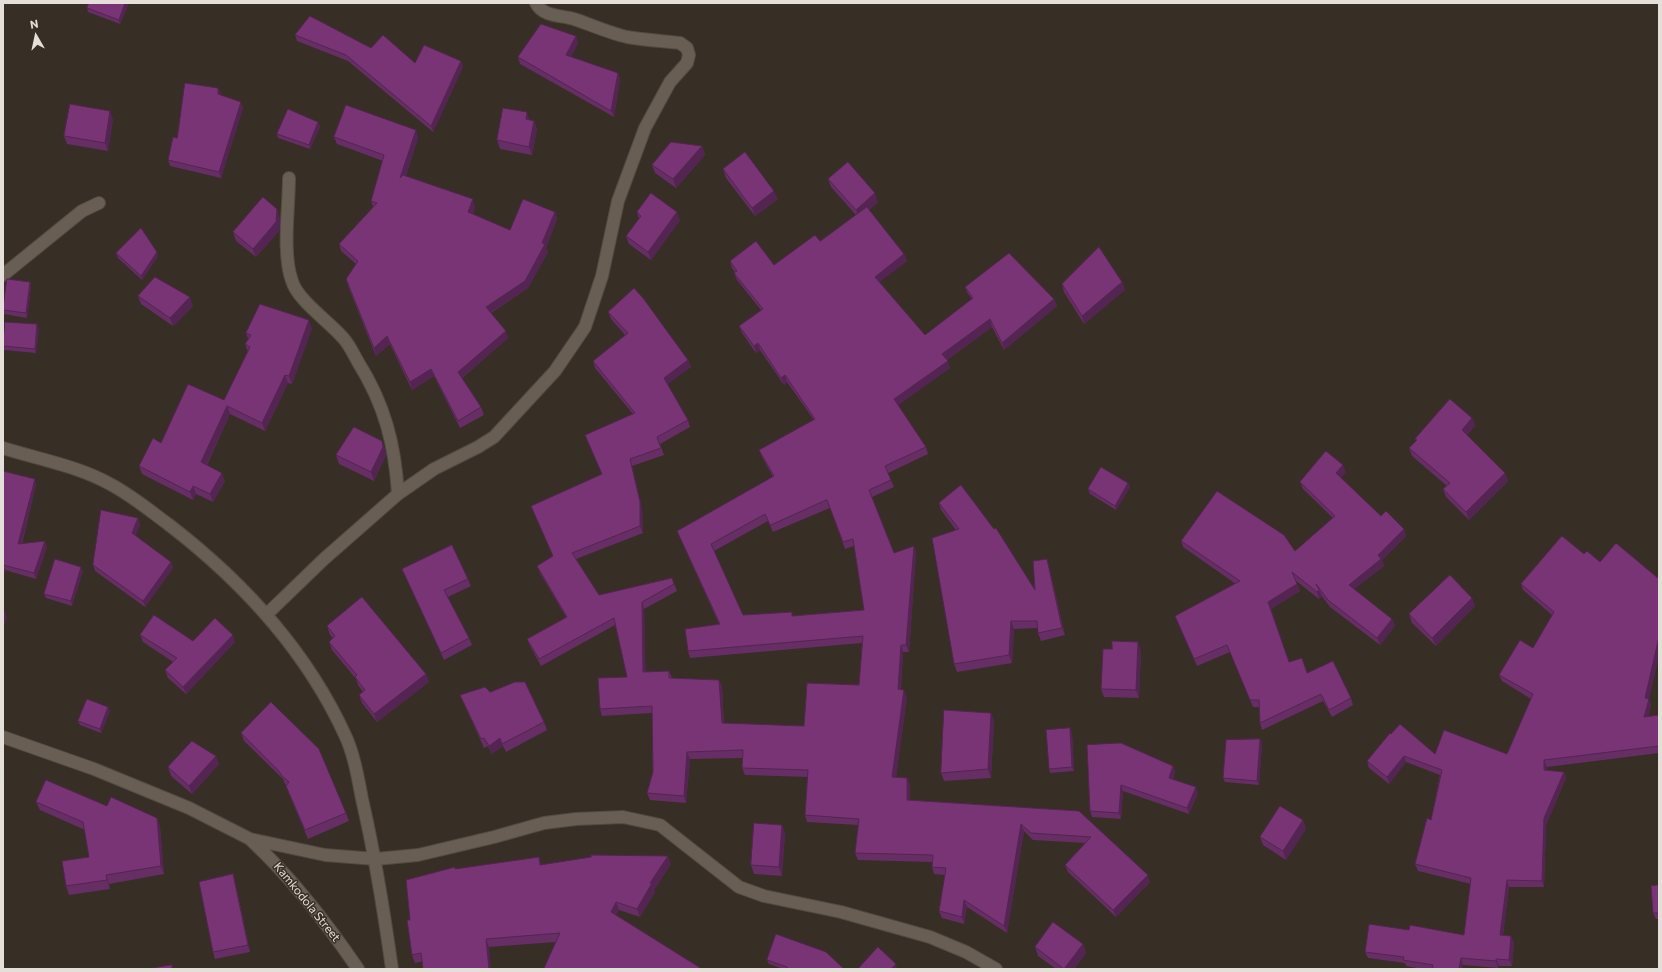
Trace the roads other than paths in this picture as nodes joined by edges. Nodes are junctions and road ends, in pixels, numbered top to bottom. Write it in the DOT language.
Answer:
graph roads {
  1 [pos="536,3"];
  2 [pos="289,178"];
  3 [pos="99,203"];
  4 [pos="3,275"];
  5 [pos="3,448"];
  6 [pos="398,494"];
  7 [pos="267,614"];
  8 [pos="3,737"];
  9 [pos="250,839"];
  10 [pos="376,859"];
  11 [pos="358,969"];
  12 [pos="392,969"];
  13 [pos="996,969"];
  1 -- 6 [label="street"];
  2 -- 6 [label="street"];
  3 -- 4 [label="street"];
  5 -- 7 [label="street"];
  6 -- 7 [label="street"];
  7 -- 10 [label="street"];
  8 -- 9 [label="street"];
  9 -- 10 [label="street"];
  9 -- 11 [label="street, Kamkodola Street"];
  10 -- 12 [label="street"];
  10 -- 13 [label="street"];
}
